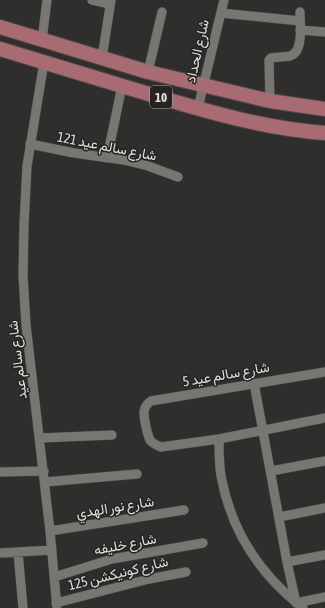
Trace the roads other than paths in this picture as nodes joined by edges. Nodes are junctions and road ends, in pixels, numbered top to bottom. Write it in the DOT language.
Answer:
graph roads {
  1 [pos="48,0"];
  2 [pos="92,0"];
  3 [pos="224,0"];
  4 [pos="111,2"];
  5 [pos="162,12"];
  6 [pos="221,13"];
  7 [pos="300,21"];
  8 [pos="0,27"];
  9 [pos="325,32"];
  10 [pos="42,40"];
  11 [pos="0,49"];
  12 [pos="102,58"];
  13 [pos="44,62"];
  14 [pos="148,72"];
  15 [pos="122,86"];
  16 [pos="204,86"];
  17 [pos="270,101"];
  18 [pos="198,108"];
  19 [pos="325,109"];
  20 [pos="325,133"];
  21 [pos="30,144"];
  22 [pos="107,158"];
  23 [pos="178,177"];
  24 [pos="325,372"];
  25 [pos="254,383"];
  26 [pos="325,418"];
  27 [pos="263,431"];
  28 [pos="112,435"];
  29 [pos="40,438"];
  30 [pos="219,439"];
  31 [pos="325,461"];
  32 [pos="44,471"];
  33 [pos="271,471"];
  34 [pos="0,472"];
  35 [pos="137,474"];
  36 [pos="45,482"];
  37 [pos="325,508"];
  38 [pos="184,510"];
  39 [pos="279,518"];
  40 [pos="50,531"];
  41 [pos="203,543"];
  42 [pos="52,550"];
  43 [pos="18,552"];
  44 [pos="0,553"];
  45 [pos="325,555"];
  46 [pos="287,562"];
  47 [pos="186,572"];
  48 [pos="54,577"];
  49 [pos="325,597"];
  50 [pos="299,605"];
  51 [pos="56,606"];
  52 [pos="23,608"];
  1 -- 10 [label="street"];
  2 -- 4 [label="street"];
  3 -- 6 [label="street, شارع الحداد"];
  4 -- 12 [label="street"];
  5 -- 14 [label="street"];
  6 -- 7 [label="street"];
  6 -- 16 [label="street, شارع الحداد"];
  7 -- 9 [label="street"];
  7 -- 17 [label="street"];
  8 -- 10 [label="main road, 10"];
  10 -- 12 [label="main road, 10"];
  11 -- 13 [label="main road, 10"];
  12 -- 14 [label="main road, 10"];
  13 -- 15 [label="main road, 10"];
  13 -- 21 [label="street, شارع سالم عيد"];
  14 -- 16 [label="main road, 10"];
  15 -- 18 [label="main road, 10"];
  15 -- 22 [label="street"];
  16 -- 17 [label="main road, 10"];
  16 -- 18 [label="street, شارع الحداد"];
  17 -- 19 [label="main road, 10"];
  18 -- 20 [label="main road, 10"];
  21 -- 22 [label="street, شارع سالم عيد 121"];
  21 -- 29 [label="street, شارع سالم عيد"];
  22 -- 23 [label="street, شارع سالم عيد 121"];
  24 -- 25 [label="street, شارع سالم عيد 5"];
  25 -- 27 [label="street"];
  25 -- 30 [label="street, شارع سالم عيد 5"];
  26 -- 27 [label="street"];
  27 -- 30 [label="street"];
  27 -- 33 [label="street"];
  28 -- 29 [label="street"];
  29 -- 32 [label="street, شارع سالم عيد"];
  30 -- 50 [label="street"];
  31 -- 33 [label="street"];
  32 -- 34 [label="street"];
  32 -- 36 [label="street, شارع سالم عيد"];
  33 -- 39 [label="street"];
  35 -- 36 [label="street"];
  36 -- 40 [label="street, شارع سالم عيد"];
  37 -- 39 [label="street"];
  38 -- 40 [label="street, شارع نور الهدي"];
  39 -- 46 [label="street"];
  40 -- 42 [label="street, شارع سالم عيد"];
  41 -- 48 [label="street, شارع خليفه"];
  42 -- 43 [label="street"];
  42 -- 48 [label="street, شارع سالم عيد"];
  43 -- 44 [label="street"];
  43 -- 52 [label="street"];
  45 -- 46 [label="street"];
  46 -- 50 [label="street"];
  47 -- 51 [label="street, شارع كونيكشن 125"];
  48 -- 51 [label="street, شارع سالم عيد"];
  49 -- 50 [label="street"];
}
